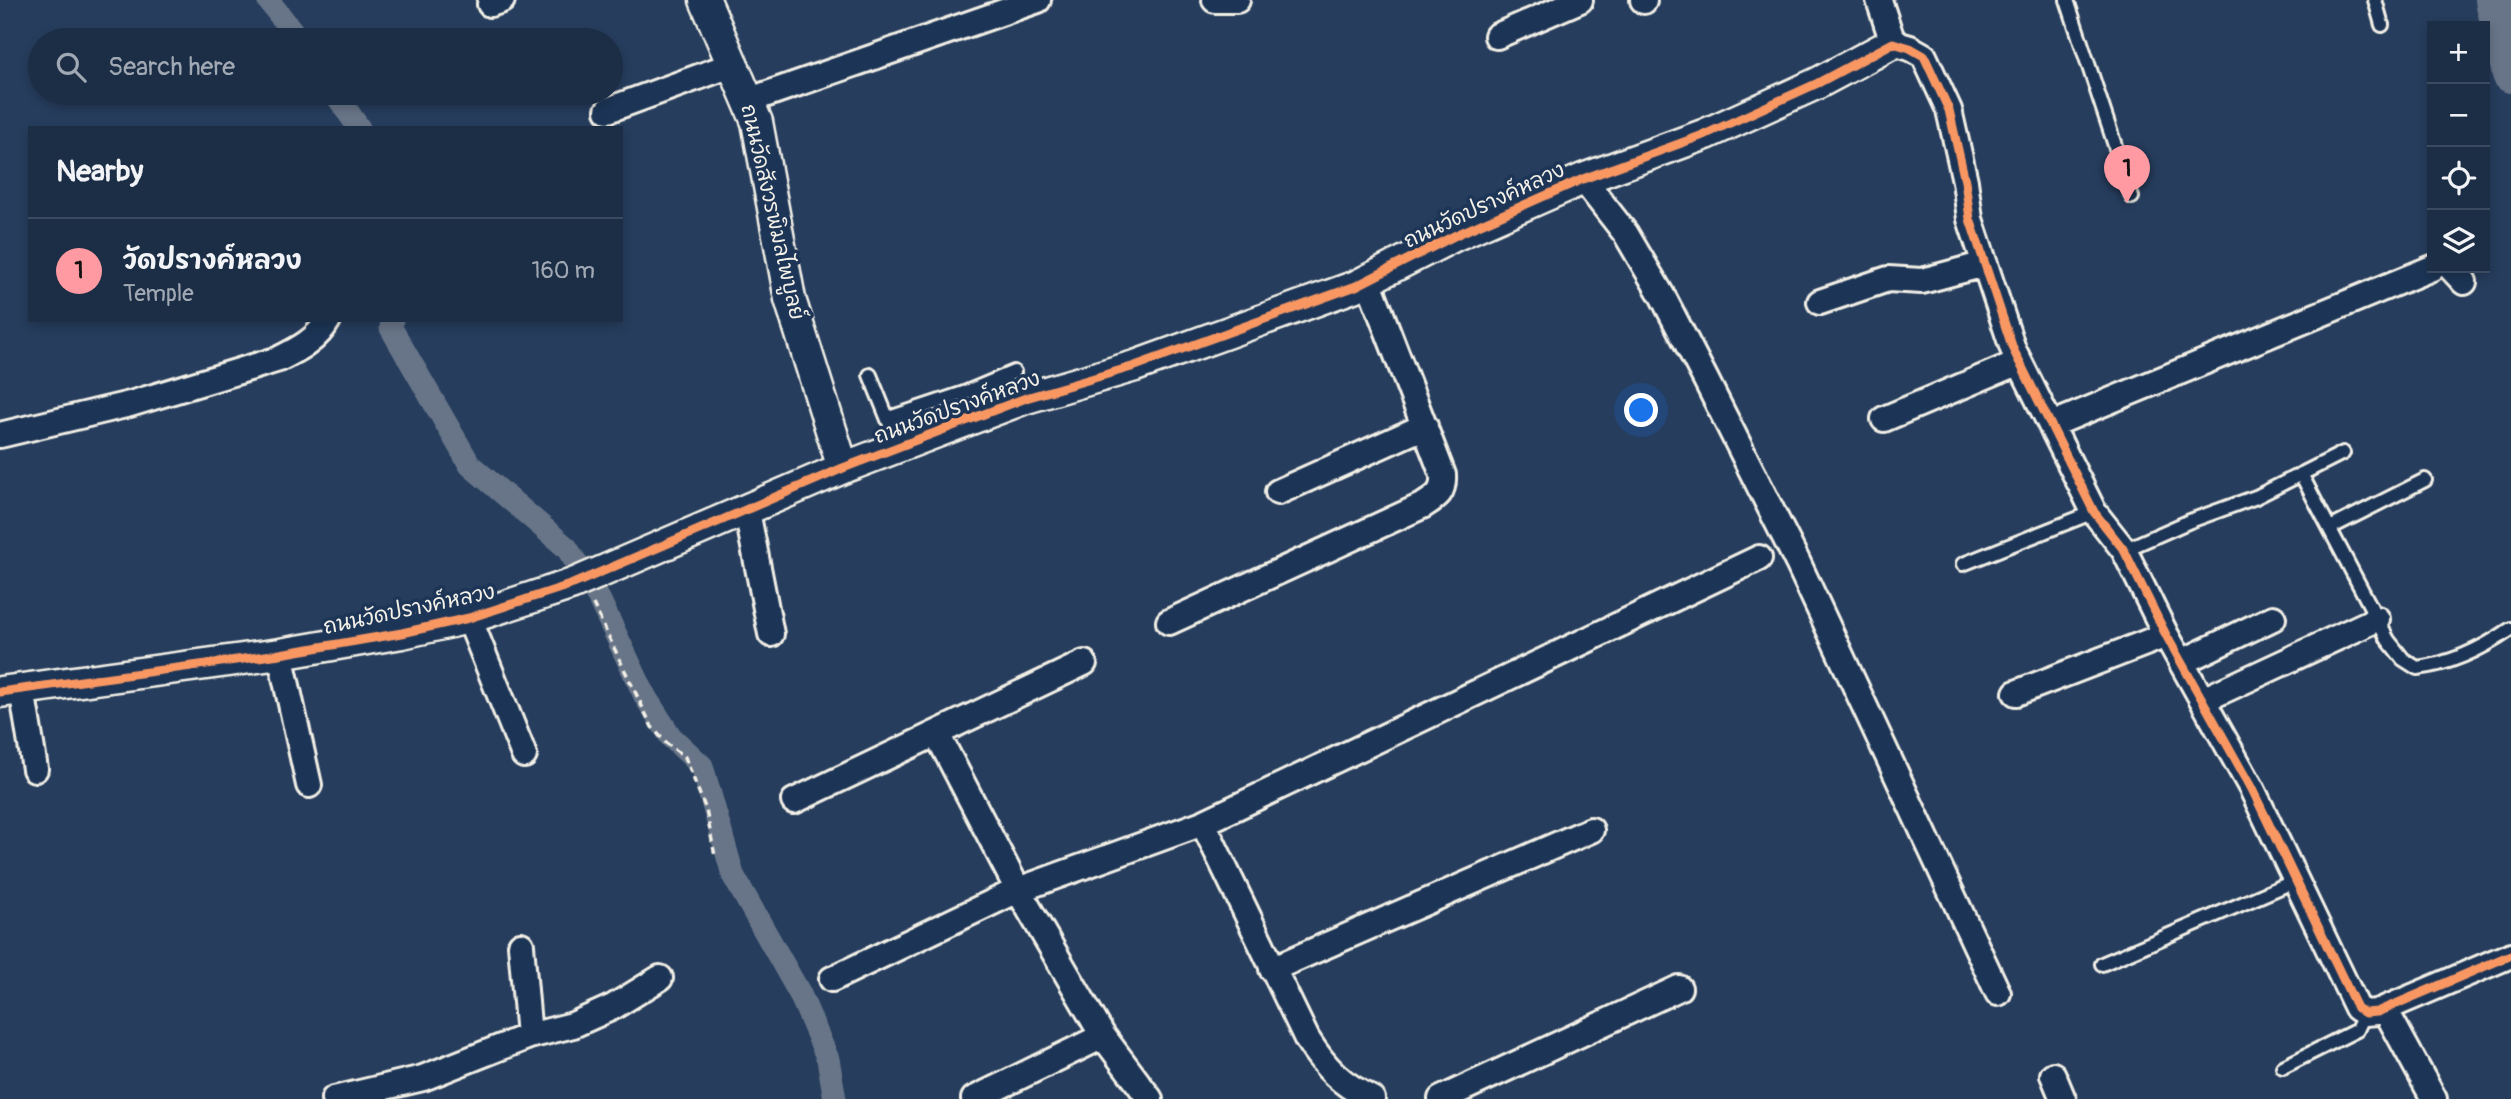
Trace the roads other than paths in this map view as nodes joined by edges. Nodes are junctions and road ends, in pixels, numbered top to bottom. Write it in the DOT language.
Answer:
graph roads {
  1 [pos="705,0"];
  2 [pos="1038,0"];
  3 [pos="1215,0"];
  4 [pos="1237,0"];
  5 [pos="1580,0"];
  6 [pos="1879,0"];
  7 [pos="2067,0"];
  8 [pos="2375,0"];
  9 [pos="2382,25"];
  10 [pos="1497,36"];
  11 [pos="1893,43"];
  12 [pos="734,64"];
  13 [pos="750,100"];
  14 [pos="622,105"];
  15 [pos="623,105"];
  16 [pos="608,110"];
  17 [pos="1583,179"];
  18 [pos="2132,197"];
  19 [pos="1985,264"];
  20 [pos="2427,270"];
  21 [pos="1368,280"];
  22 [pos="1820,302"];
  23 [pos="327,322"];
  24 [pos="2019,362"];
  25 [pos="1014,372"];
  26 [pos="870,375"];
  27 [pos="889,418"];
  28 [pos="1884,419"];
  29 [pos="2051,425"];
  30 [pos="1425,426"];
  31 [pos="0,435"];
  32 [pos="899,448"];
  33 [pos="2343,453"];
  34 [pos="843,468"];
  35 [pos="2301,474"];
  36 [pos="2425,480"];
  37 [pos="1278,492"];
  38 [pos="747,511"];
  39 [pos="2094,512"];
  40 [pos="2330,528"];
  41 [pos="2124,550"];
  42 [pos="1759,558"];
  43 [pos="1963,564"];
  44 [pos="469,618"];
  45 [pos="2273,618"];
  46 [pos="2377,619"];
  47 [pos="1169,622"];
  48 [pos="2511,629"];
  49 [pos="771,634"];
  50 [pos="2166,635"];
  51 [pos="280,654"];
  52 [pos="2182,662"];
  53 [pos="1084,663"];
  54 [pos="11,691"];
  55 [pos="2016,694"];
  56 [pos="2203,699"];
  57 [pos="937,734"];
  58 [pos="524,755"];
  59 [pos="35,769"];
  60 [pos="309,785"];
  61 [pos="794,801"];
  62 [pos="1203,823"];
  63 [pos="1591,830"];
  64 [pos="2297,880"];
  65 [pos="1018,890"];
  66 [pos="521,945"];
  67 [pos="2510,960"];
  68 [pos="2102,964"];
  69 [pos="1272,969"];
  70 [pos="660,978"];
  71 [pos="832,979"];
  72 [pos="1679,988"];
  73 [pos="1998,993"];
  74 [pos="2375,1011"];
  75 [pos="530,1036"];
  76 [pos="1103,1036"];
  77 [pos="2283,1067"];
  78 [pos="2053,1075"];
  79 [pos="334,1099"];
  80 [pos="974,1099"];
  81 [pos="1150,1099"];
  82 [pos="1373,1099"];
  83 [pos="1441,1099"];
  84 [pos="2063,1099"];
  85 [pos="2434,1099"];
  1 -- 12 [label="street, ถนนวัดสังวรพิมลไพบูลย์"];
  2 -- 13 [label="street"];
  3 -- 4 [label="street"];
  5 -- 10 [label="street"];
  6 -- 11 [label="street"];
  7 -- 18 [label="lane"];
  8 -- 9 [label="lane"];
  11 -- 17 [label="street, ถนนวัดปรางค์หลวง"];
  11 -- 19 [label="street"];
  12 -- 13 [label="street, ถนนวัดสังวรพิมลไพบูลย์"];
  12 -- 15 [label="street"];
  13 -- 34 [label="street, ถนนวัดสังวรพิมลไพบูลย์"];
  14 -- 16 [label="street"];
  17 -- 21 [label="street, ถนนวัดปรางค์หลวง"];
  17 -- 73 [label="street"];
  19 -- 22 [label="street"];
  19 -- 24 [label="street"];
  20 -- 29 [label="street"];
  21 -- 30 [label="street"];
  21 -- 32 [label="street, ถนนวัดปรางค์หลวง"];
  23 -- 31 [label="street"];
  24 -- 28 [label="street"];
  24 -- 29 [label="street"];
  25 -- 27 [label="lane"];
  26 -- 27 [label="lane"];
  27 -- 32 [label="lane"];
  29 -- 39 [label="street"];
  30 -- 37 [label="street"];
  30 -- 47 [label="street"];
  32 -- 34 [label="street, ถนนวัดปรางค์หลวง"];
  33 -- 35 [label="lane"];
  34 -- 38 [label="street, ถนนวัดปรางค์หลวง"];
  35 -- 40 [label="lane"];
  35 -- 41 [label="lane"];
  36 -- 40 [label="lane"];
  38 -- 44 [label="street, ถนนวัดปรางค์หลวง"];
  38 -- 49 [label="street"];
  39 -- 41 [label="street"];
  39 -- 43 [label="lane"];
  40 -- 46 [label="lane"];
  41 -- 50 [label="street"];
  42 -- 62 [label="street"];
  44 -- 51 [label="street, ถนนวัดปรางค์หลวง"];
  44 -- 58 [label="street"];
  45 -- 52 [label="street"];
  46 -- 48 [label="lane"];
  46 -- 56 [label="street"];
  50 -- 52 [label="street"];
  50 -- 55 [label="street"];
  51 -- 54 [label="street, ถนนวัดปรางค์หลวง"];
  51 -- 60 [label="street"];
  52 -- 56 [label="street"];
  53 -- 57 [label="street"];
  54 -- 59 [label="street"];
  56 -- 64 [label="street"];
  57 -- 61 [label="street"];
  57 -- 65 [label="street"];
  62 -- 65 [label="street"];
  62 -- 69 [label="street"];
  63 -- 69 [label="street"];
  64 -- 68 [label="lane"];
  64 -- 74 [label="street"];
  65 -- 71 [label="street"];
  65 -- 76 [label="street"];
  66 -- 75 [label="street"];
  67 -- 74 [label="street"];
  69 -- 82 [label="street"];
  70 -- 75 [label="street"];
  72 -- 83 [label="street"];
  74 -- 77 [label="lane"];
  74 -- 85 [label="street"];
  75 -- 79 [label="street"];
  76 -- 80 [label="street"];
  76 -- 81 [label="street"];
  78 -- 84 [label="street"];
}
